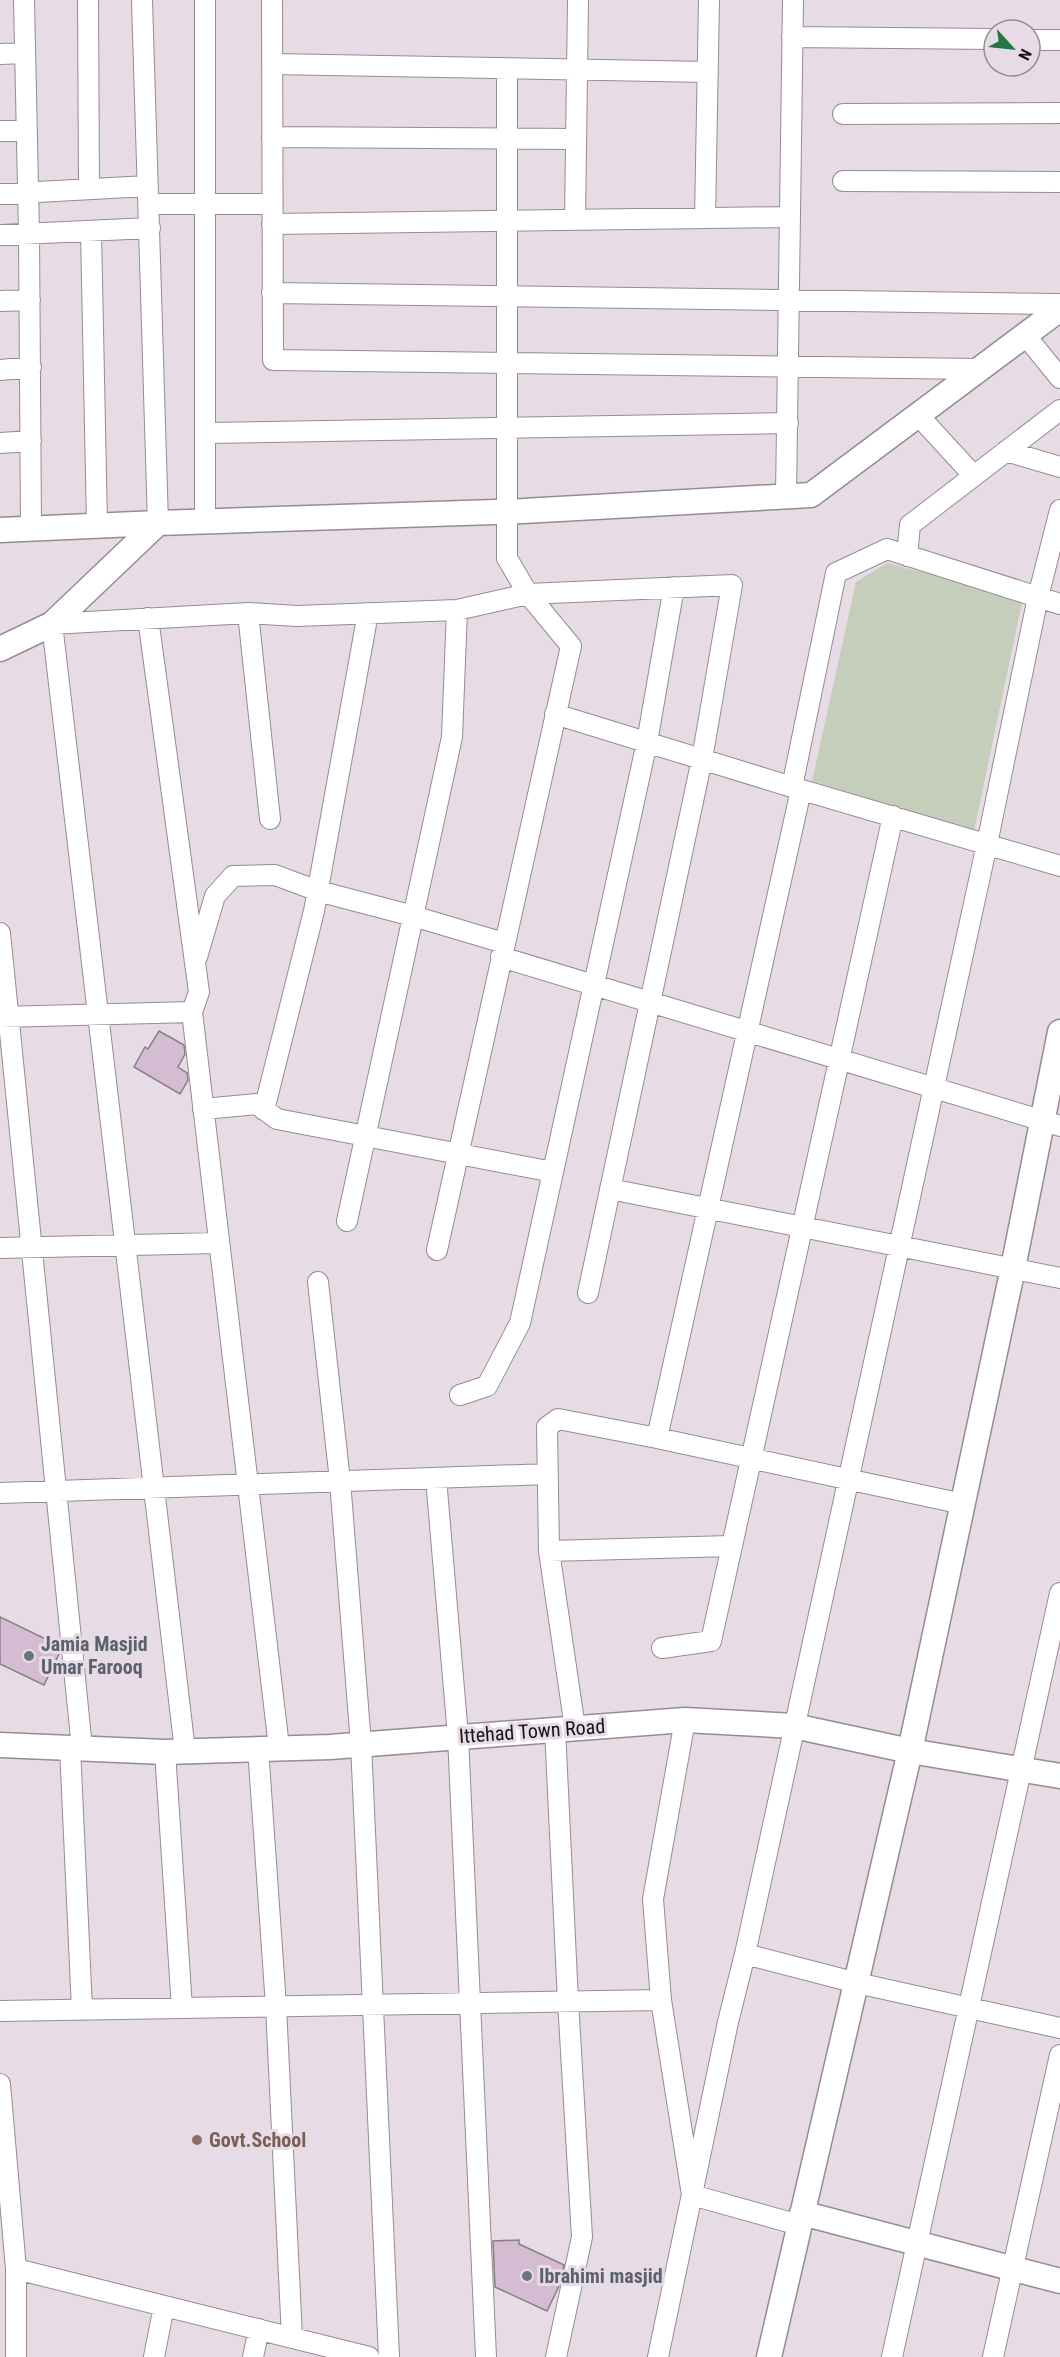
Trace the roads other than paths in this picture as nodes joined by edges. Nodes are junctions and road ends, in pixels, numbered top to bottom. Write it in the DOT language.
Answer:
graph roads {
  1 [pos="24,0"];
  2 [pos="88,0"];
  3 [pos="142,0"];
  4 [pos="205,0"];
  5 [pos="272,0"];
  6 [pos="578,0"];
  7 [pos="709,0"];
  8 [pos="792,0"];
  9 [pos="792,37"];
  10 [pos="982,39"];
  11 [pos="1042,40"];
  12 [pos="1060,40"];
  13 [pos="25,53"];
  14 [pos="0,54"];
  15 [pos="272,64"];
  16 [pos="507,70"];
  17 [pos="577,72"];
  18 [pos="708,72"];
  19 [pos="1060,113"];
  20 [pos="843,114"];
  21 [pos="0,131"];
  22 [pos="27,131"];
  23 [pos="272,137"];
  24 [pos="507,138"];
  25 [pos="576,139"];
  26 [pos="843,181"];
  27 [pos="1060,182"];
  28 [pos="89,189"];
  29 [pos="29,192"];
  30 [pos="0,194"];
  31 [pos="149,195"];
  32 [pos="205,204"];
  33 [pos="272,204"];
  34 [pos="790,217"];
  35 [pos="705,218"];
  36 [pos="575,220"];
  37 [pos="507,221"];
  38 [pos="272,224"];
  39 [pos="150,228"];
  40 [pos="91,231"];
  41 [pos="29,234"];
  42 [pos="0,235"];
  43 [pos="272,293"];
  44 [pos="507,296"];
  45 [pos="30,300"];
  46 [pos="789,300"];
  47 [pos="0,301"];
  48 [pos="1060,304"];
  49 [pos="1060,309"];
  50 [pos="1025,335"];
  51 [pos="507,363"];
  52 [pos="31,367"];
  53 [pos="788,367"];
  54 [pos="980,369"];
  55 [pos="0,370"];
  56 [pos="1060,378"];
  57 [pos="1060,410"];
  58 [pos="918,416"];
  59 [pos="788,423"];
  60 [pos="507,428"];
  61 [pos="206,433"];
  62 [pos="31,441"];
  63 [pos="0,443"];
  64 [pos="1006,451"];
  65 [pos="1060,467"];
  66 [pos="974,476"];
  67 [pos="786,496"];
  68 [pos="1060,510"];
  69 [pos="507,511"];
  70 [pos="205,521"];
  71 [pos="158,523"];
  72 [pos="97,525"];
  73 [pos="13,531"];
  74 [pos="907,556"];
  75 [pos="674,587"];
  76 [pos="528,594"];
  77 [pos="1038,597"];
  78 [pos="1060,604"];
  79 [pos="457,610"];
  80 [pos="248,613"];
  81 [pos="368,613"];
  82 [pos="148,618"];
  83 [pos="52,624"];
  84 [pos="0,649"];
  85 [pos="555,714"];
  86 [pos="647,742"];
  87 [pos="702,759"];
  88 [pos="796,789"];
  89 [pos="893,816"];
  90 [pos="270,819"];
  91 [pos="987,844"];
  92 [pos="1060,866"];
  93 [pos="318,891"];
  94 [pos="413,915"];
  95 [pos="0,933"];
  96 [pos="503,950"];
  97 [pos="195,965"];
  98 [pos="593,985"];
  99 [pos="650,1002"];
  100 [pos="192,1011"];
  101 [pos="98,1014"];
  102 [pos="4,1017"];
  103 [pos="747,1031"];
  104 [pos="1060,1032"];
  105 [pos="840,1060"];
  106 [pos="934,1088"];
  107 [pos="203,1109"];
  108 [pos="264,1110"];
  109 [pos="1051,1123"];
  110 [pos="367,1137"];
  111 [pos="458,1154"];
  112 [pos="553,1172"];
  113 [pos="610,1189"];
  114 [pos="708,1208"];
  115 [pos="347,1221"];
  116 [pos="803,1227"];
  117 [pos="219,1243"];
  118 [pos="126,1245"];
  119 [pos="899,1245"];
  120 [pos="32,1247"];
  121 [pos="0,1248"];
  122 [pos="437,1250"];
  123 [pos="1013,1268"];
  124 [pos="1060,1278"];
  125 [pos="318,1282"];
  126 [pos="588,1293"];
  127 [pos="460,1395"];
  128 [pos="657,1438"];
  129 [pos="750,1458"];
  130 [pos="548,1474"];
  131 [pos="436,1478"];
  132 [pos="848,1479"];
  133 [pos="340,1481"];
  134 [pos="249,1484"];
  135 [pos="154,1487"];
  136 [pos="57,1491"];
  137 [pos="0,1493"];
  138 [pos="963,1504"];
  139 [pos="731,1546"];
  140 [pos="549,1551"];
  141 [pos="1060,1593"];
  142 [pos="662,1648"];
  143 [pos="685,1720"];
  144 [pos="794,1726"];
  145 [pos="565,1728"];
  146 [pos="458,1737"];
  147 [pos="361,1744"];
  148 [pos="0,1745"];
  149 [pos="268,1747"];
  150 [pos="76,1748"];
  151 [pos="175,1751"];
  152 [pos="910,1751"];
  153 [pos="1021,1769"];
  154 [pos="1060,1776"];
  155 [pos="745,1954"];
  156 [pos="857,1983"];
  157 [pos="661,2000"];
  158 [pos="568,2001"];
  159 [pos="472,2003"];
  160 [pos="373,2005"];
  161 [pos="276,2006"];
  162 [pos="182,2008"];
  163 [pos="969,2008"];
  164 [pos="82,2010"];
  165 [pos="0,2011"];
  166 [pos="1060,2028"];
  167 [pos="1060,2055"];
  168 [pos="0,2084"];
  169 [pos="692,2195"];
  170 [pos="801,2219"];
  171 [pos="7,2238"];
  172 [pos="917,2243"];
  173 [pos="1013,2268"];
  174 [pos="16,2269"];
  175 [pos="1060,2281"];
  176 [pos="164,2306"];
  177 [pos="259,2330"];
  178 [pos="292,2338"];
  179 [pos="360,2356"];
  180 [pos="16,2357"];
  181 [pos="154,2357"];
  182 [pos="253,2357"];
  183 [pos="389,2357"];
  184 [pos="486,2357"];
  185 [pos="556,2357"];
  186 [pos="658,2357"];
  187 [pos="769,2357"];
  188 [pos="892,2357"];
  189 [pos="993,2357"];
  1 -- 13 [label="street"];
  2 -- 28 [label="street"];
  3 -- 31 [label="street"];
  4 -- 32 [label="street"];
  5 -- 15 [label="street"];
  6 -- 17 [label="street"];
  7 -- 18 [label="street"];
  8 -- 9 [label="street"];
  9 -- 10 [label="street"];
  9 -- 34 [label="street"];
  11 -- 12 [label="street"];
  13 -- 14 [label="street"];
  13 -- 22 [label="street"];
  15 -- 16 [label="street"];
  15 -- 23 [label="street"];
  16 -- 17 [label="street"];
  16 -- 24 [label="street"];
  17 -- 18 [label="street"];
  17 -- 25 [label="street"];
  18 -- 35 [label="street"];
  19 -- 20 [label="street"];
  21 -- 22 [label="street"];
  22 -- 29 [label="street"];
  23 -- 24 [label="street"];
  23 -- 33 [label="street"];
  24 -- 25 [label="street"];
  24 -- 37 [label="street"];
  25 -- 36 [label="street"];
  26 -- 27 [label="street"];
  28 -- 29 [label="street"];
  28 -- 31 [label="street"];
  29 -- 30 [label="street"];
  29 -- 41 [label="street"];
  31 -- 32 [label="street"];
  31 -- 39 [label="street"];
  32 -- 33 [label="street"];
  32 -- 61 [label="street"];
  33 -- 38 [label="street"];
  34 -- 35 [label="street"];
  34 -- 46 [label="street"];
  35 -- 36 [label="street"];
  36 -- 37 [label="street"];
  37 -- 38 [label="street"];
  37 -- 44 [label="street"];
  38 -- 43 [label="street"];
  39 -- 40 [label="street"];
  39 -- 71 [label="street"];
  40 -- 41 [label="street"];
  40 -- 72 [label="street"];
  41 -- 42 [label="street"];
  41 -- 45 [label="street"];
  43 -- 44 [label="street"];
  43 -- 51 [label="street"];
  44 -- 46 [label="street"];
  44 -- 51 [label="street"];
  45 -- 47 [label="street"];
  45 -- 52 [label="street"];
  46 -- 48 [label="street"];
  46 -- 53 [label="street"];
  49 -- 50 [label="street"];
  50 -- 54 [label="street"];
  50 -- 56 [label="street"];
  51 -- 53 [label="street"];
  51 -- 60 [label="street"];
  52 -- 55 [label="street"];
  52 -- 62 [label="street"];
  53 -- 54 [label="street"];
  53 -- 59 [label="street"];
  54 -- 58 [label="street"];
  57 -- 64 [label="street"];
  58 -- 66 [label="street"];
  58 -- 67 [label="street"];
  59 -- 60 [label="street"];
  59 -- 67 [label="street"];
  60 -- 61 [label="street"];
  60 -- 69 [label="street"];
  61 -- 70 [label="street"];
  62 -- 63 [label="street"];
  62 -- 73 [label="street"];
  64 -- 65 [label="street"];
  64 -- 66 [label="street"];
  66 -- 74 [label="street"];
  67 -- 69 [label="street"];
  68 -- 77 [label="street"];
  69 -- 70 [label="street"];
  69 -- 76 [label="street"];
  70 -- 71 [label="street"];
  71 -- 72 [label="street"];
  71 -- 83 [label="street"];
  72 -- 73 [label="street"];
  74 -- 77 [label="street"];
  74 -- 88 [label="street"];
  75 -- 76 [label="street"];
  75 -- 86 [label="street"];
  75 -- 87 [label="street"];
  76 -- 79 [label="street"];
  76 -- 85 [label="street"];
  77 -- 78 [label="street"];
  77 -- 91 [label="street"];
  79 -- 81 [label="street"];
  79 -- 94 [label="street"];
  80 -- 81 [label="street"];
  80 -- 82 [label="street"];
  80 -- 90 [label="street"];
  81 -- 93 [label="street"];
  82 -- 83 [label="street"];
  82 -- 97 [label="street"];
  83 -- 84 [label="street"];
  83 -- 101 [label="street"];
  85 -- 86 [label="street"];
  85 -- 96 [label="street"];
  86 -- 87 [label="street"];
  86 -- 98 [label="street"];
  87 -- 88 [label="street"];
  87 -- 99 [label="street"];
  88 -- 89 [label="street"];
  88 -- 103 [label="street"];
  89 -- 91 [label="street"];
  89 -- 105 [label="street"];
  91 -- 92 [label="street"];
  91 -- 106 [label="street"];
  93 -- 94 [label="street"];
  93 -- 97 [label="street"];
  93 -- 108 [label="street"];
  94 -- 96 [label="street"];
  94 -- 110 [label="street"];
  95 -- 102 [label="street"];
  96 -- 98 [label="street"];
  96 -- 111 [label="street"];
  97 -- 100 [label="street"];
  98 -- 99 [label="street"];
  98 -- 112 [label="street"];
  99 -- 103 [label="street"];
  99 -- 113 [label="street"];
  100 -- 101 [label="street"];
  100 -- 107 [label="street"];
  101 -- 102 [label="street"];
  101 -- 118 [label="street"];
  102 -- 120 [label="street"];
  103 -- 105 [label="street"];
  103 -- 114 [label="street"];
  104 -- 109 [label="street"];
  105 -- 106 [label="street"];
  105 -- 116 [label="street"];
  106 -- 109 [label="street"];
  106 -- 119 [label="street"];
  107 -- 108 [label="street"];
  107 -- 117 [label="street"];
  108 -- 110 [label="street"];
  109 -- 123 [label="street"];
  110 -- 111 [label="street"];
  110 -- 115 [label="street"];
  111 -- 112 [label="street"];
  111 -- 122 [label="street"];
  112 -- 127 [label="street"];
  113 -- 114 [label="street"];
  113 -- 126 [label="street"];
  114 -- 116 [label="street"];
  114 -- 128 [label="street"];
  116 -- 119 [label="street"];
  116 -- 129 [label="street"];
  117 -- 118 [label="street"];
  117 -- 134 [label="street"];
  118 -- 120 [label="street"];
  118 -- 135 [label="street"];
  119 -- 123 [label="street"];
  119 -- 132 [label="street"];
  120 -- 121 [label="street"];
  120 -- 136 [label="street"];
  123 -- 124 [label="street"];
  123 -- 138 [label="street"];
  125 -- 133 [label="street"];
  128 -- 129 [label="street"];
  128 -- 130 [label="street"];
  129 -- 132 [label="street"];
  129 -- 139 [label="street"];
  130 -- 131 [label="street"];
  130 -- 140 [label="street"];
  131 -- 133 [label="street"];
  131 -- 146 [label="street"];
  132 -- 138 [label="street"];
  132 -- 144 [label="street"];
  133 -- 134 [label="street"];
  133 -- 147 [label="street"];
  134 -- 135 [label="street"];
  134 -- 149 [label="street"];
  135 -- 136 [label="street"];
  135 -- 151 [label="street"];
  136 -- 137 [label="street"];
  136 -- 150 [label="street"];
  138 -- 152 [label="street"];
  139 -- 140 [label="street"];
  139 -- 142 [label="street"];
  140 -- 145 [label="street"];
  141 -- 153 [label="street"];
  143 -- 144 [label="street, Ittehad Town Road"];
  143 -- 145 [label="street, Ittehad Town Road"];
  143 -- 157 [label="street"];
  144 -- 152 [label="street, Ittehad Town Road"];
  144 -- 155 [label="street"];
  145 -- 146 [label="street, Ittehad Town Road"];
  145 -- 158 [label="street"];
  146 -- 147 [label="street, Ittehad Town Road"];
  146 -- 159 [label="street"];
  147 -- 149 [label="street, Ittehad Town Road"];
  147 -- 160 [label="street"];
  148 -- 150 [label="street, Ittehad Town Road"];
  149 -- 151 [label="street, Ittehad Town Road"];
  149 -- 161 [label="street"];
  150 -- 151 [label="street, Ittehad Town Road"];
  150 -- 164 [label="street"];
  151 -- 162 [label="street"];
  152 -- 153 [label="street, Ittehad Town Road"];
  152 -- 156 [label="street"];
  153 -- 154 [label="street, Ittehad Town Road"];
  153 -- 163 [label="street"];
  155 -- 156 [label="street"];
  155 -- 169 [label="street"];
  156 -- 163 [label="street"];
  156 -- 170 [label="street"];
  157 -- 158 [label="street"];
  157 -- 169 [label="street"];
  158 -- 159 [label="street"];
  158 -- 185 [label="street"];
  159 -- 160 [label="street"];
  159 -- 184 [label="street"];
  160 -- 161 [label="street"];
  160 -- 183 [label="street"];
  161 -- 162 [label="street"];
  161 -- 178 [label="street"];
  162 -- 164 [label="street"];
  163 -- 166 [label="street"];
  163 -- 172 [label="street"];
  164 -- 165 [label="street"];
  167 -- 173 [label="street"];
  168 -- 171 [label="street"];
  169 -- 170 [label="street"];
  169 -- 186 [label="street"];
  170 -- 172 [label="street"];
  170 -- 187 [label="street"];
  171 -- 174 [label="street"];
  172 -- 173 [label="street"];
  172 -- 188 [label="street"];
  173 -- 175 [label="street"];
  173 -- 189 [label="street"];
  174 -- 176 [label="street"];
  174 -- 180 [label="street"];
  176 -- 177 [label="street"];
  176 -- 181 [label="street"];
  177 -- 178 [label="street"];
  177 -- 182 [label="street"];
  178 -- 179 [label="street"];
}
